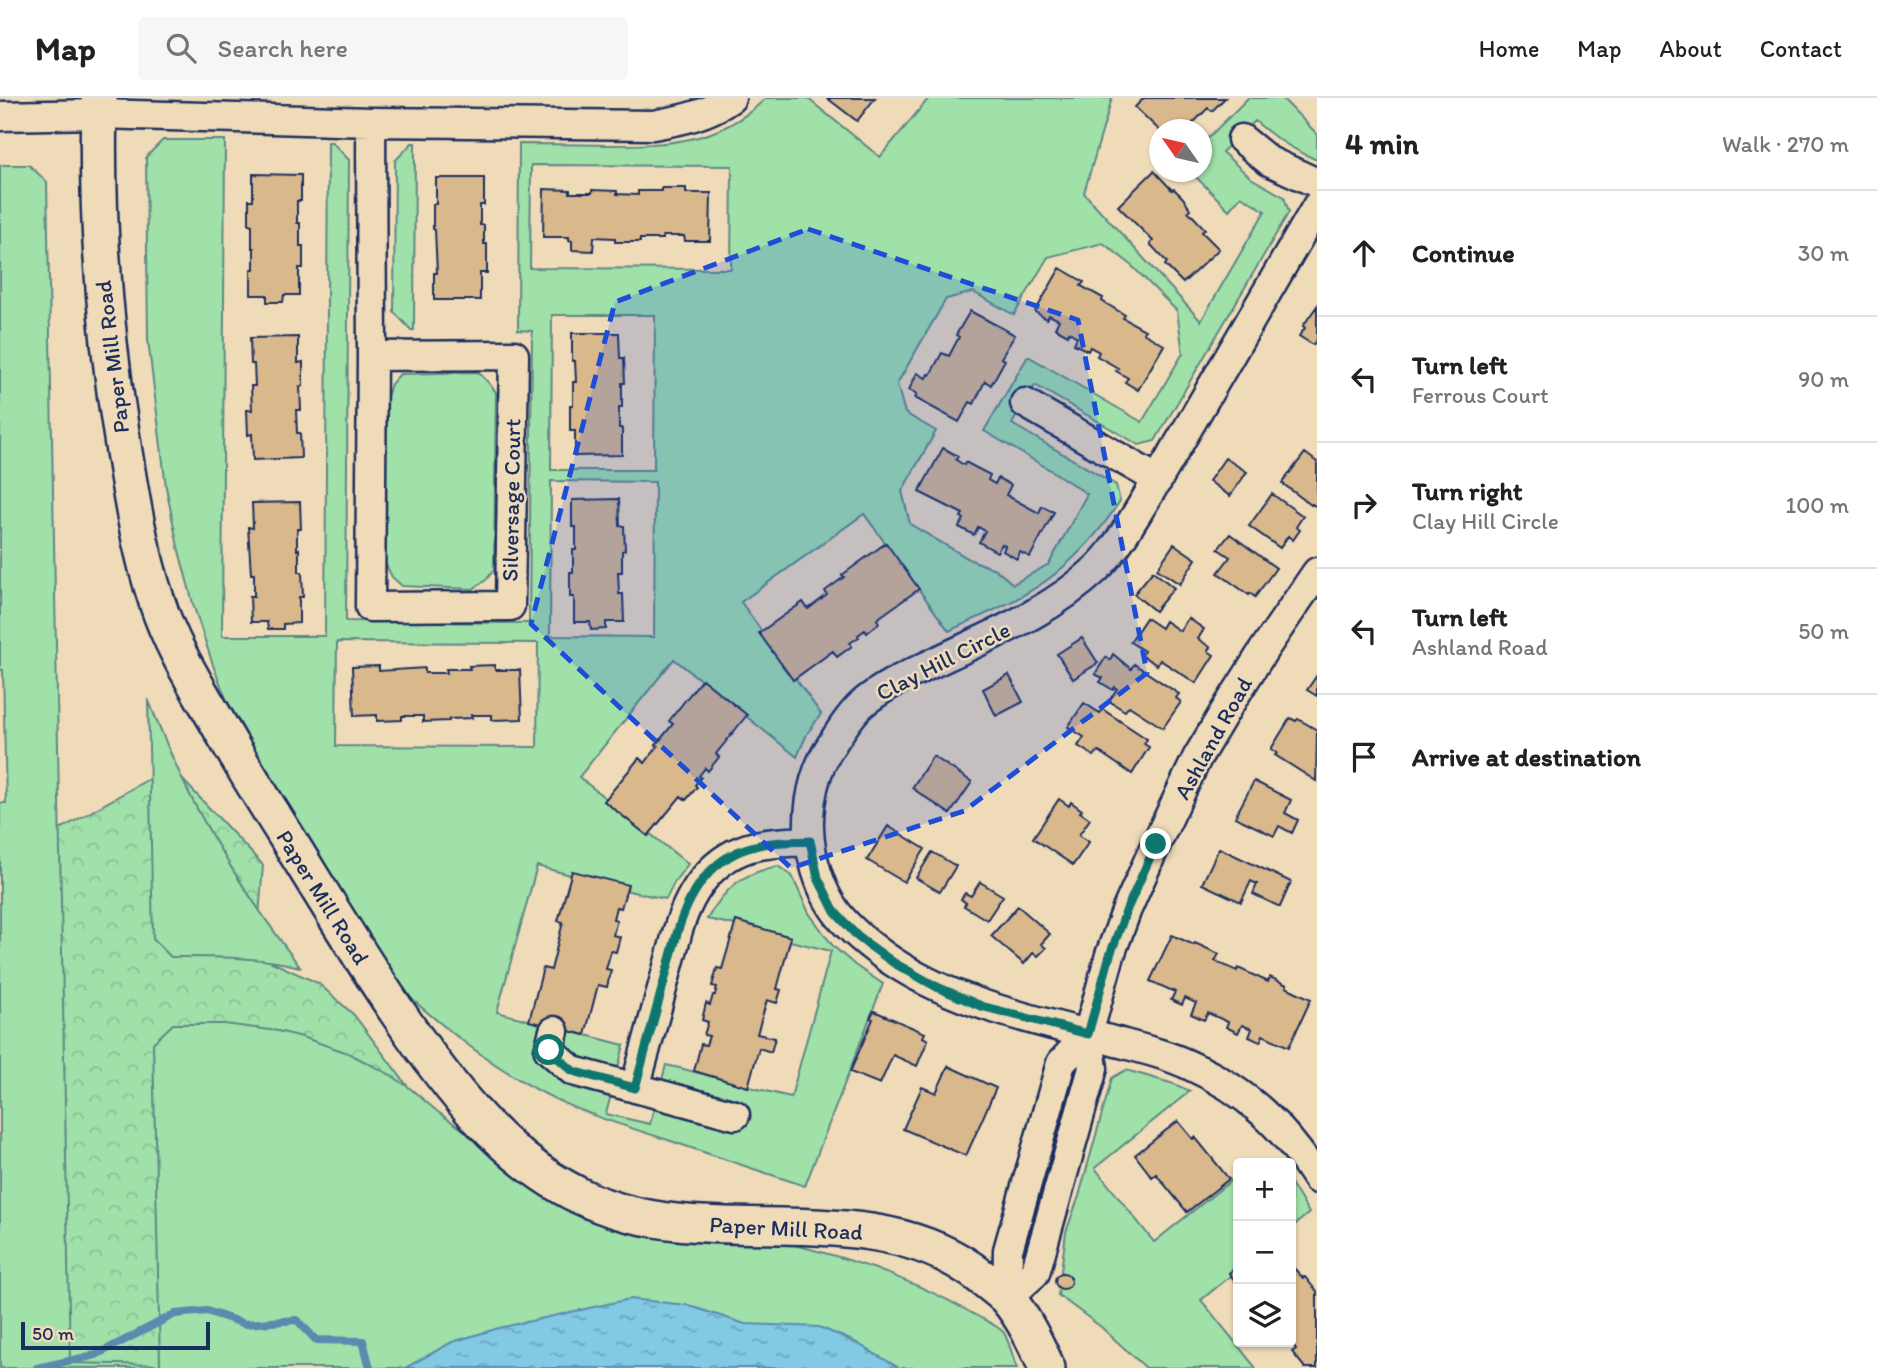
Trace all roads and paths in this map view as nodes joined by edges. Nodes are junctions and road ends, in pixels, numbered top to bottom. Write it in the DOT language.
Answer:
graph roads {
  1 [pos="731,98"];
  2 [pos="99,106"];
  3 [pos="0,116"];
  4 [pos="371,122"];
  5 [pos="1242,139"];
  6 [pos="1317,183"];
  7 [pos="1317,206"];
  8 [pos="372,356"];
  9 [pos="1025,403"];
  10 [pos="1158,480"];
  11 [pos="1317,572"];
  12 [pos="810,841"];
  13 [pos="554,1031"];
  14 [pos="1088,1034"];
  15 [pos="635,1088"];
  16 [pos="735,1115"];
  17 [pos="1317,1180"];
  18 [pos="1007,1298"];
  19 [pos="1047,1368"];
  1 -- 4 [label="street"];
  2 -- 3 [label="street"];
  2 -- 4 [label="street"];
  2 -- 18 [label="main road, Paper Mill Road"];
  4 -- 8 [label="street, Silversage Court"];
  5 -- 6 [label="street"];
  7 -- 10 [label="street, Clay Hill Circle"];
  8 -- 8 [label="street, Silversage Court"];
  9 -- 10 [label="street"];
  10 -- 12 [label="street, Clay Hill Circle"];
  11 -- 14 [label="street, Ashland Road"];
  12 -- 14 [label="street, Clay Hill Circle"];
  12 -- 15 [label="street"];
  13 -- 15 [label="street"];
  14 -- 17 [label="street, Clay Hill Circle"];
  14 -- 18 [label="street, Ashland Road"];
  15 -- 16 [label="street"];
  18 -- 19 [label="main road"];
}
